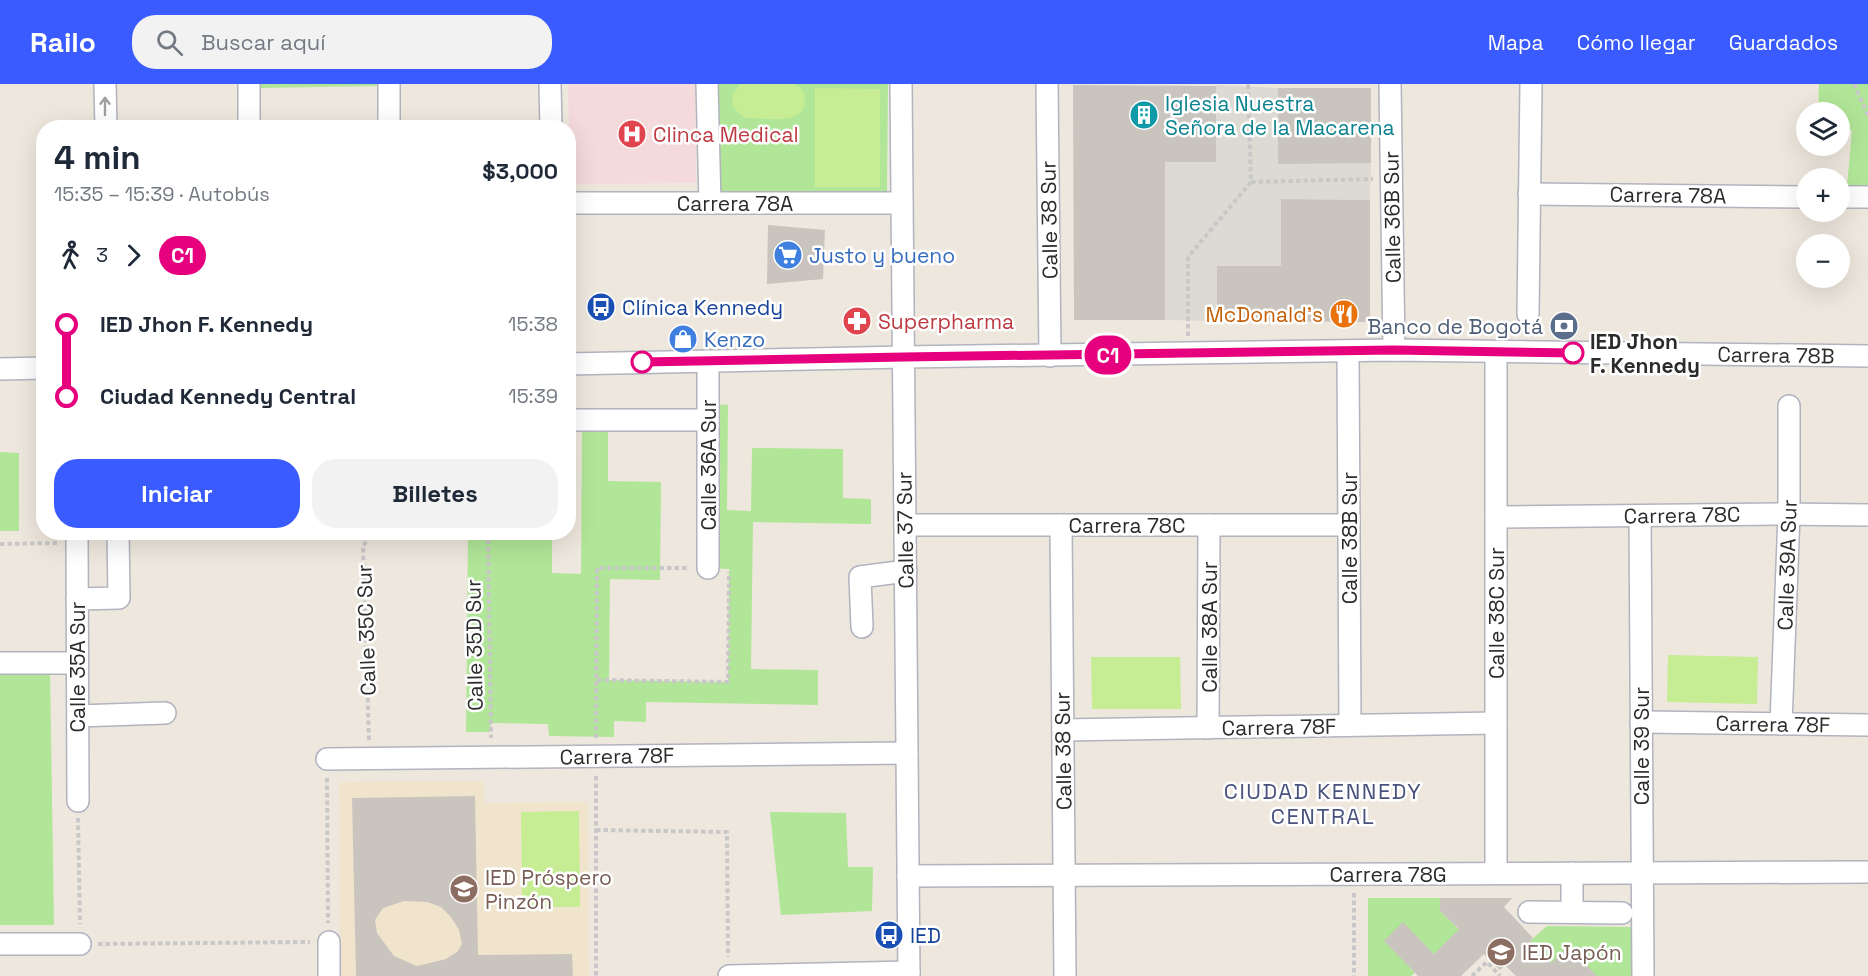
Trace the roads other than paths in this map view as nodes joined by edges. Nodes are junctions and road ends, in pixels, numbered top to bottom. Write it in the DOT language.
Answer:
graph roads {
  1 [pos="105,84"];
  2 [pos="249,84"];
  3 [pos="389,84"];
  4 [pos="550,84"];
  5 [pos="707,84"];
  6 [pos="901,84"];
  7 [pos="1047,84"];
  8 [pos="1390,84"];
  9 [pos="1531,84"];
  10 [pos="106,120"];
  11 [pos="249,120"];
  12 [pos="389,120"];
  13 [pos="551,120"];
  14 [pos="1529,194"];
  15 [pos="1796,197"];
  16 [pos="1850,197"];
  17 [pos="1868,197"];
  18 [pos="576,203"];
  19 [pos="710,203"];
  20 [pos="902,203"];
  21 [pos="1528,314"];
  22 [pos="1394,350"];
  23 [pos="1348,351"];
  24 [pos="1496,352"];
  25 [pos="1050,356"];
  26 [pos="1868,356"];
  27 [pos="904,357"];
  28 [pos="708,361"];
  29 [pos="576,364"];
  30 [pos="36,368"];
  31 [pos="0,369"];
  32 [pos="1790,406"];
  33 [pos="576,420"];
  34 [pos="708,420"];
  35 [pos="1789,514"];
  36 [pos="1868,515"];
  37 [pos="1640,516"];
  38 [pos="1496,518"];
  39 [pos="905,525"];
  40 [pos="1061,525"];
  41 [pos="1209,525"];
  42 [pos="1349,525"];
  43 [pos="77,540"];
  44 [pos="118,540"];
  45 [pos="719,568"];
  46 [pos="906,571"];
  47 [pos="77,599"];
  48 [pos="862,627"];
  49 [pos="0,663"];
  50 [pos="77,663"];
  51 [pos="165,712"];
  52 [pos="78,716"];
  53 [pos="1641,722"];
  54 [pos="1496,723"];
  55 [pos="1781,724"];
  56 [pos="1350,725"];
  57 [pos="1868,725"];
  58 [pos="1209,728"];
  59 [pos="1063,730"];
  60 [pos="907,753"];
  61 [pos="327,759"];
  62 [pos="78,801"];
  63 [pos="1868,872"];
  64 [pos="1496,873"];
  65 [pos="1572,873"];
  66 [pos="1642,873"];
  67 [pos="1064,875"];
  68 [pos="908,876"];
  69 [pos="1529,912"];
  70 [pos="1572,912"];
  71 [pos="1622,913"];
  72 [pos="328,942"];
  73 [pos="0,944"];
  74 [pos="80,944"];
  75 [pos="729,970"];
  76 [pos="909,974"];
  77 [pos="329,976"];
  78 [pos="1065,976"];
  79 [pos="1643,976"];
  10 -- 1 [label="street, one-way"];
  2 -- 11 [label="street"];
  3 -- 12 [label="street"];
  4 -- 13 [label="street"];
  5 -- 19 [label="street"];
  6 -- 20 [label="street, Calle 37 Sur"];
  7 -- 25 [label="street, Calle 38 Sur"];
  8 -- 22 [label="street, Calle 36B Sur"];
  9 -- 14 [label="street"];
  14 -- 15 [label="street, Carrera 78A"];
  14 -- 21 [label="street"];
  16 -- 17 [label="street"];
  18 -- 19 [label="street, Carrera 78A"];
  19 -- 20 [label="street, Carrera 78A"];
  20 -- 27 [label="street, Calle 37 Sur"];
  22 -- 23 [label="street, Carrera 78B"];
  22 -- 24 [label="street, Carrera 78B"];
  23 -- 25 [label="street, Carrera 78B"];
  23 -- 42 [label="street, Calle 38B Sur"];
  24 -- 26 [label="street, Carrera 78B"];
  24 -- 38 [label="street, Calle 38C Sur"];
  25 -- 27 [label="street, Carrera 78B"];
  27 -- 28 [label="street, Carrera 78B"];
  27 -- 39 [label="street, Calle 37 Sur"];
  28 -- 29 [label="street, Carrera 78B"];
  28 -- 34 [label="street, Calle 36A Sur"];
  30 -- 31 [label="street"];
  32 -- 35 [label="street, Calle 39A Sur"];
  33 -- 34 [label="street"];
  34 -- 45 [label="street, Calle 36A Sur"];
  35 -- 36 [label="street, Carrera 78C"];
  35 -- 37 [label="street, Carrera 78C"];
  35 -- 55 [label="street, Calle 39A Sur"];
  37 -- 38 [label="street, Carrera 78C"];
  37 -- 53 [label="street, Calle 39 Sur"];
  38 -- 54 [label="street, Calle 38C Sur"];
  39 -- 40 [label="street, Carrera 78C"];
  39 -- 46 [label="street, Calle 37 Sur"];
  40 -- 41 [label="street, Carrera 78C"];
  40 -- 59 [label="street, Calle 38 Sur"];
  41 -- 42 [label="street, Carrera 78C"];
  41 -- 58 [label="street, Calle 38A Sur"];
  42 -- 56 [label="street, Calle 38B Sur"];
  43 -- 47 [label="street, Calle 35A Sur"];
  44 -- 47 [label="street"];
  46 -- 48 [label="street"];
  46 -- 60 [label="street, Calle 37 Sur"];
  47 -- 50 [label="street, Calle 35A Sur"];
  49 -- 50 [label="street"];
  50 -- 52 [label="street, Calle 35A Sur"];
  51 -- 52 [label="street"];
  52 -- 62 [label="street, Calle 35A Sur"];
  53 -- 55 [label="street, Carrera 78F"];
  53 -- 66 [label="street, Calle 39 Sur"];
  54 -- 56 [label="street, Carrera 78F"];
  54 -- 64 [label="street, Calle 38C Sur"];
  55 -- 57 [label="street, Carrera 78F"];
  56 -- 58 [label="street, Carrera 78F"];
  58 -- 59 [label="street, Carrera 78F"];
  59 -- 67 [label="street, Calle 38 Sur"];
  60 -- 61 [label="street, Carrera 78F"];
  60 -- 68 [label="street, Calle 37 Sur"];
  63 -- 66 [label="street, Carrera 78G"];
  64 -- 65 [label="street, Carrera 78G"];
  64 -- 67 [label="street, Carrera 78G"];
  65 -- 66 [label="street, Carrera 78G"];
  65 -- 70 [label="street"];
  66 -- 79 [label="street, Calle 39 Sur"];
  67 -- 68 [label="street, Carrera 78G"];
  67 -- 78 [label="street, Calle 38 Sur"];
  68 -- 76 [label="street, Calle 37 Sur"];
  69 -- 70 [label="street"];
  70 -- 71 [label="street"];
  72 -- 77 [label="street"];
  73 -- 74 [label="street"];
  75 -- 76 [label="street"];
}
